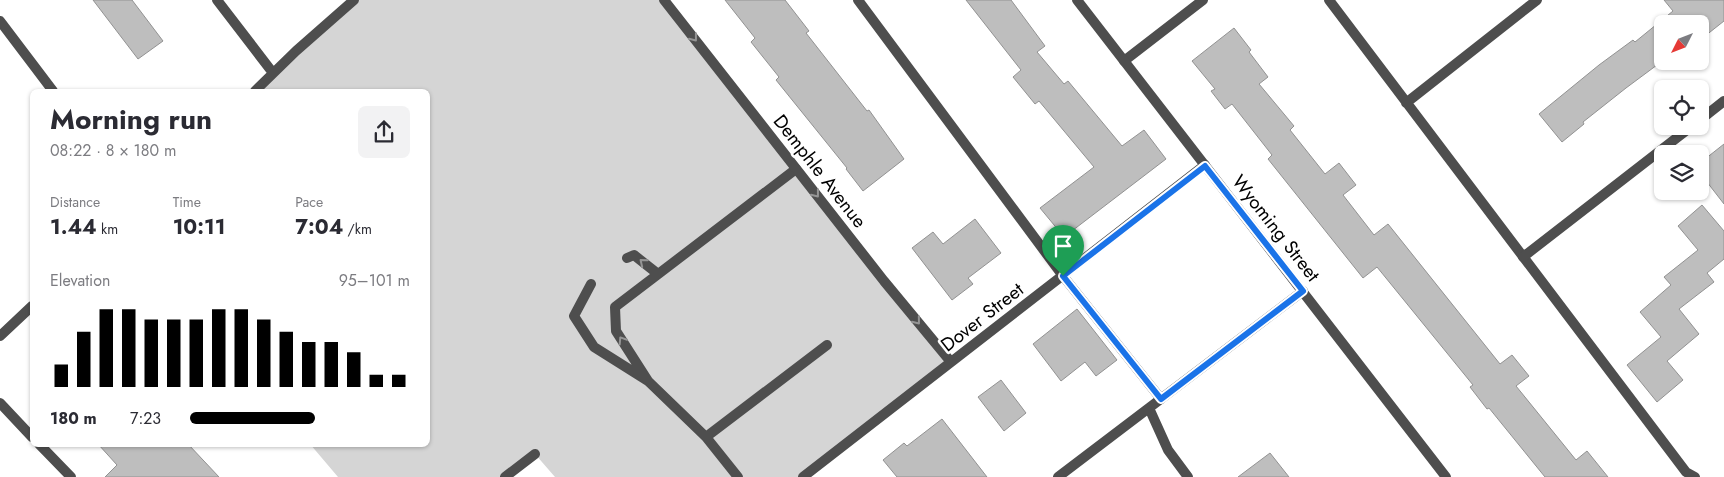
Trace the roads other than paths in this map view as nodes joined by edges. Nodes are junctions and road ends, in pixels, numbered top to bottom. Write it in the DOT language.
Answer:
graph roads {
  1 [pos="217,0"];
  2 [pos="354,0"];
  3 [pos="664,0"];
  4 [pos="858,0"];
  5 [pos="1077,0"];
  6 [pos="1203,0"];
  7 [pos="1329,0"];
  8 [pos="1537,0"];
  9 [pos="0,21"];
  10 [pos="1124,60"];
  11 [pos="273,73"];
  12 [pos="51,89"];
  13 [pos="257,89"];
  14 [pos="1724,101"];
  15 [pos="1406,103"];
  16 [pos="1709,113"];
  17 [pos="1680,135"];
  18 [pos="1205,166"];
  19 [pos="796,169"];
  20 [pos="1523,257"];
  21 [pos="627,258"];
  22 [pos="658,274"];
  23 [pos="1063,276"];
  24 [pos="591,284"];
  25 [pos="1303,291"];
  26 [pos="30,308"];
  27 [pos="0,336"];
  28 [pos="827,345"];
  29 [pos="951,362"];
  30 [pos="648,381"];
  31 [pos="1161,399"];
  32 [pos="0,403"];
  33 [pos="1149,408"];
  34 [pos="30,435"];
  35 [pos="706,438"];
  36 [pos="43,447"];
  37 [pos="535,454"];
  38 [pos="71,477"];
  39 [pos="505,477"];
  40 [pos="738,477"];
  41 [pos="803,477"];
  42 [pos="1058,477"];
  43 [pos="1188,477"];
  44 [pos="1446,477"];
  45 [pos="1695,477"];
  1 -- 11 [label="street"];
  2 -- 11 [label="street"];
  3 -- 19 [label="street, Demphle Avenue, one-way"];
  4 -- 23 [label="street"];
  5 -- 10 [label="street, Wyoming Street"];
  6 -- 10 [label="street"];
  7 -- 15 [label="street"];
  8 -- 15 [label="street"];
  9 -- 12 [label="street"];
  10 -- 18 [label="street, Wyoming Street"];
  11 -- 13 [label="street"];
  14 -- 16 [label="street"];
  15 -- 20 [label="street"];
  17 -- 20 [label="street"];
  18 -- 23 [label="street, Dover Street"];
  18 -- 25 [label="street, Wyoming Street"];
  19 -- 22 [label="street"];
  19 -- 29 [label="street, Demphle Avenue, one-way"];
  20 -- 45 [label="street"];
  22 -- 21 [label="street, one-way"];
  30 -- 22 [label="street, one-way"];
  23 -- 29 [label="street, Dover Street"];
  23 -- 31 [label="street"];
  24 -- 30 [label="street"];
  25 -- 31 [label="street"];
  25 -- 44 [label="street, Wyoming Street"];
  26 -- 27 [label="street"];
  28 -- 35 [label="street"];
  29 -- 41 [label="street, Dover Street"];
  30 -- 35 [label="street"];
  31 -- 33 [label="street"];
  32 -- 34 [label="street"];
  33 -- 42 [label="street"];
  33 -- 43 [label="street"];
  35 -- 40 [label="street"];
  36 -- 38 [label="street"];
  37 -- 39 [label="street"];
}
